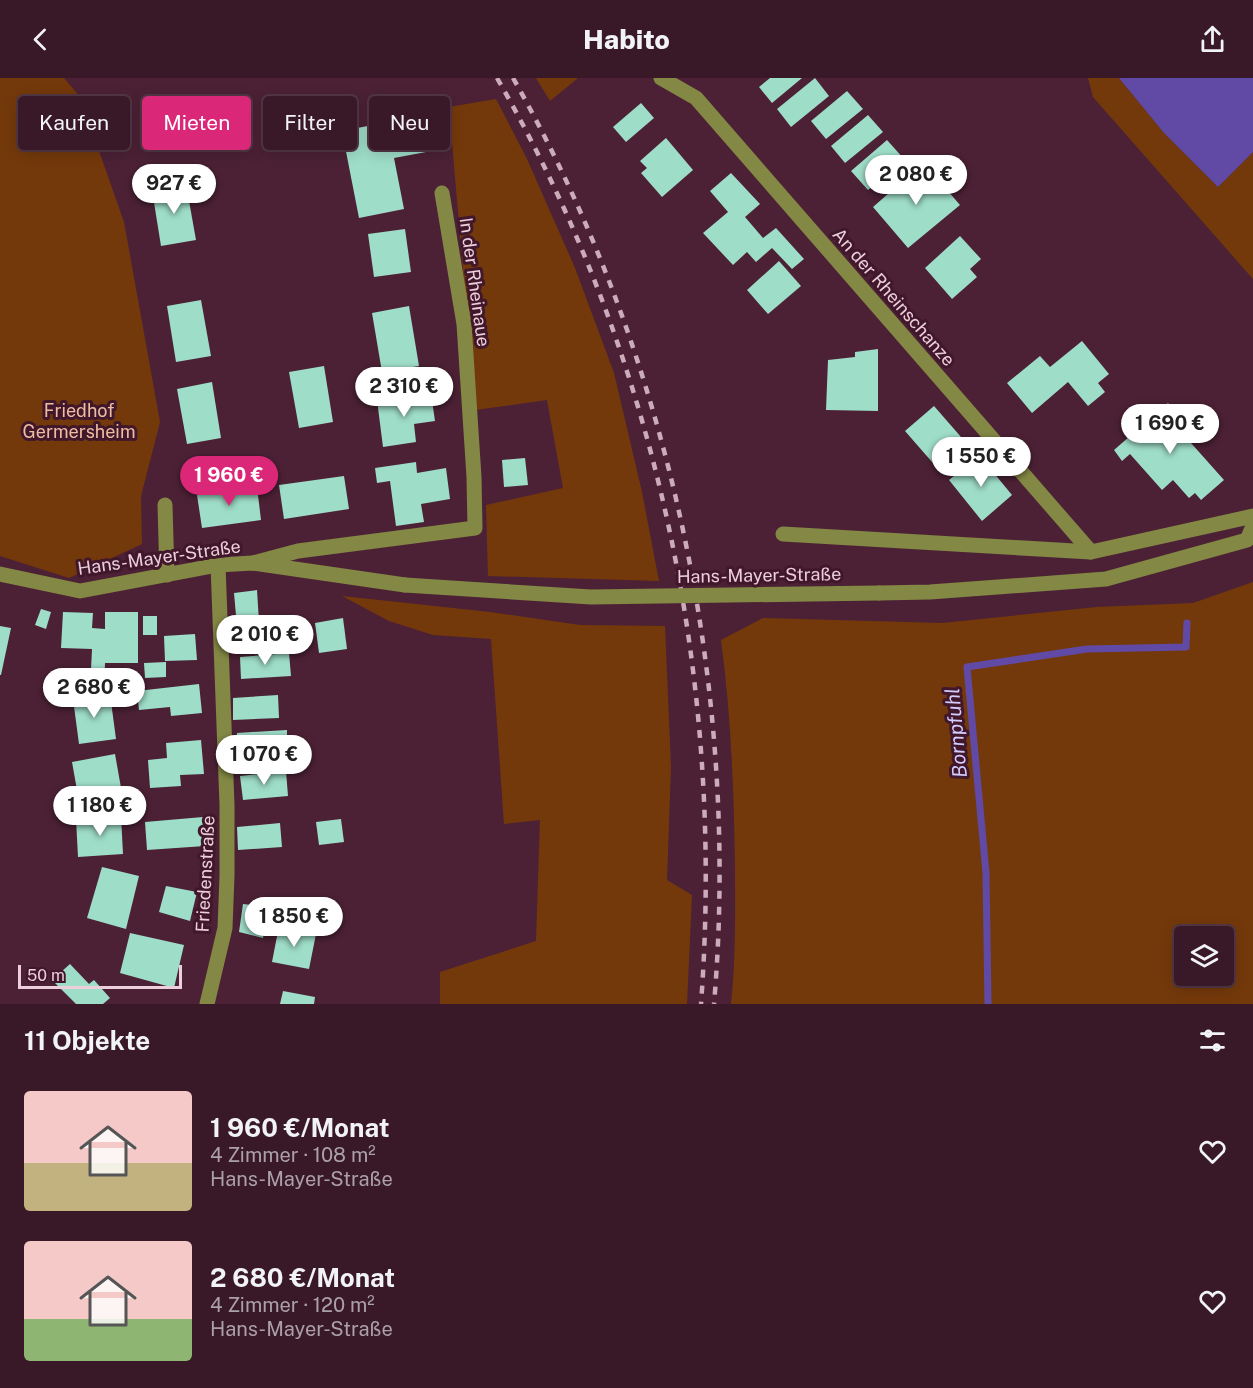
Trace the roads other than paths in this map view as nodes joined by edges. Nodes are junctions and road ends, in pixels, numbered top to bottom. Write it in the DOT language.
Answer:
graph roads {
  1 [pos="660,78"];
  2 [pos="442,193"];
  3 [pos="165,505"];
  4 [pos="1253,516"];
  5 [pos="1253,526"];
  6 [pos="783,534"];
  7 [pos="376,543"];
  8 [pos="1091,552"];
  9 [pos="253,563"];
  10 [pos="218,565"];
  11 [pos="0,574"];
  12 [pos="167,575"];
  13 [pos="207,1004"];
  1 -- 8 [label="street, An der Rheinschanze"];
  2 -- 7 [label="street, In der Rheinaue"];
  3 -- 12 [label="street"];
  4 -- 8 [label="street"];
  5 -- 9 [label="street, Hans-Mayer-Straße, bridge"];
  6 -- 8 [label="street"];
  7 -- 9 [label="street, Hans-Mayer-Straße"];
  9 -- 10 [label="street, Hans-Mayer-Straße"];
  10 -- 12 [label="street, Hans-Mayer-Straße"];
  10 -- 13 [label="street, Friedenstraße"];
  11 -- 12 [label="street, Hans-Mayer-Straße"];
}
